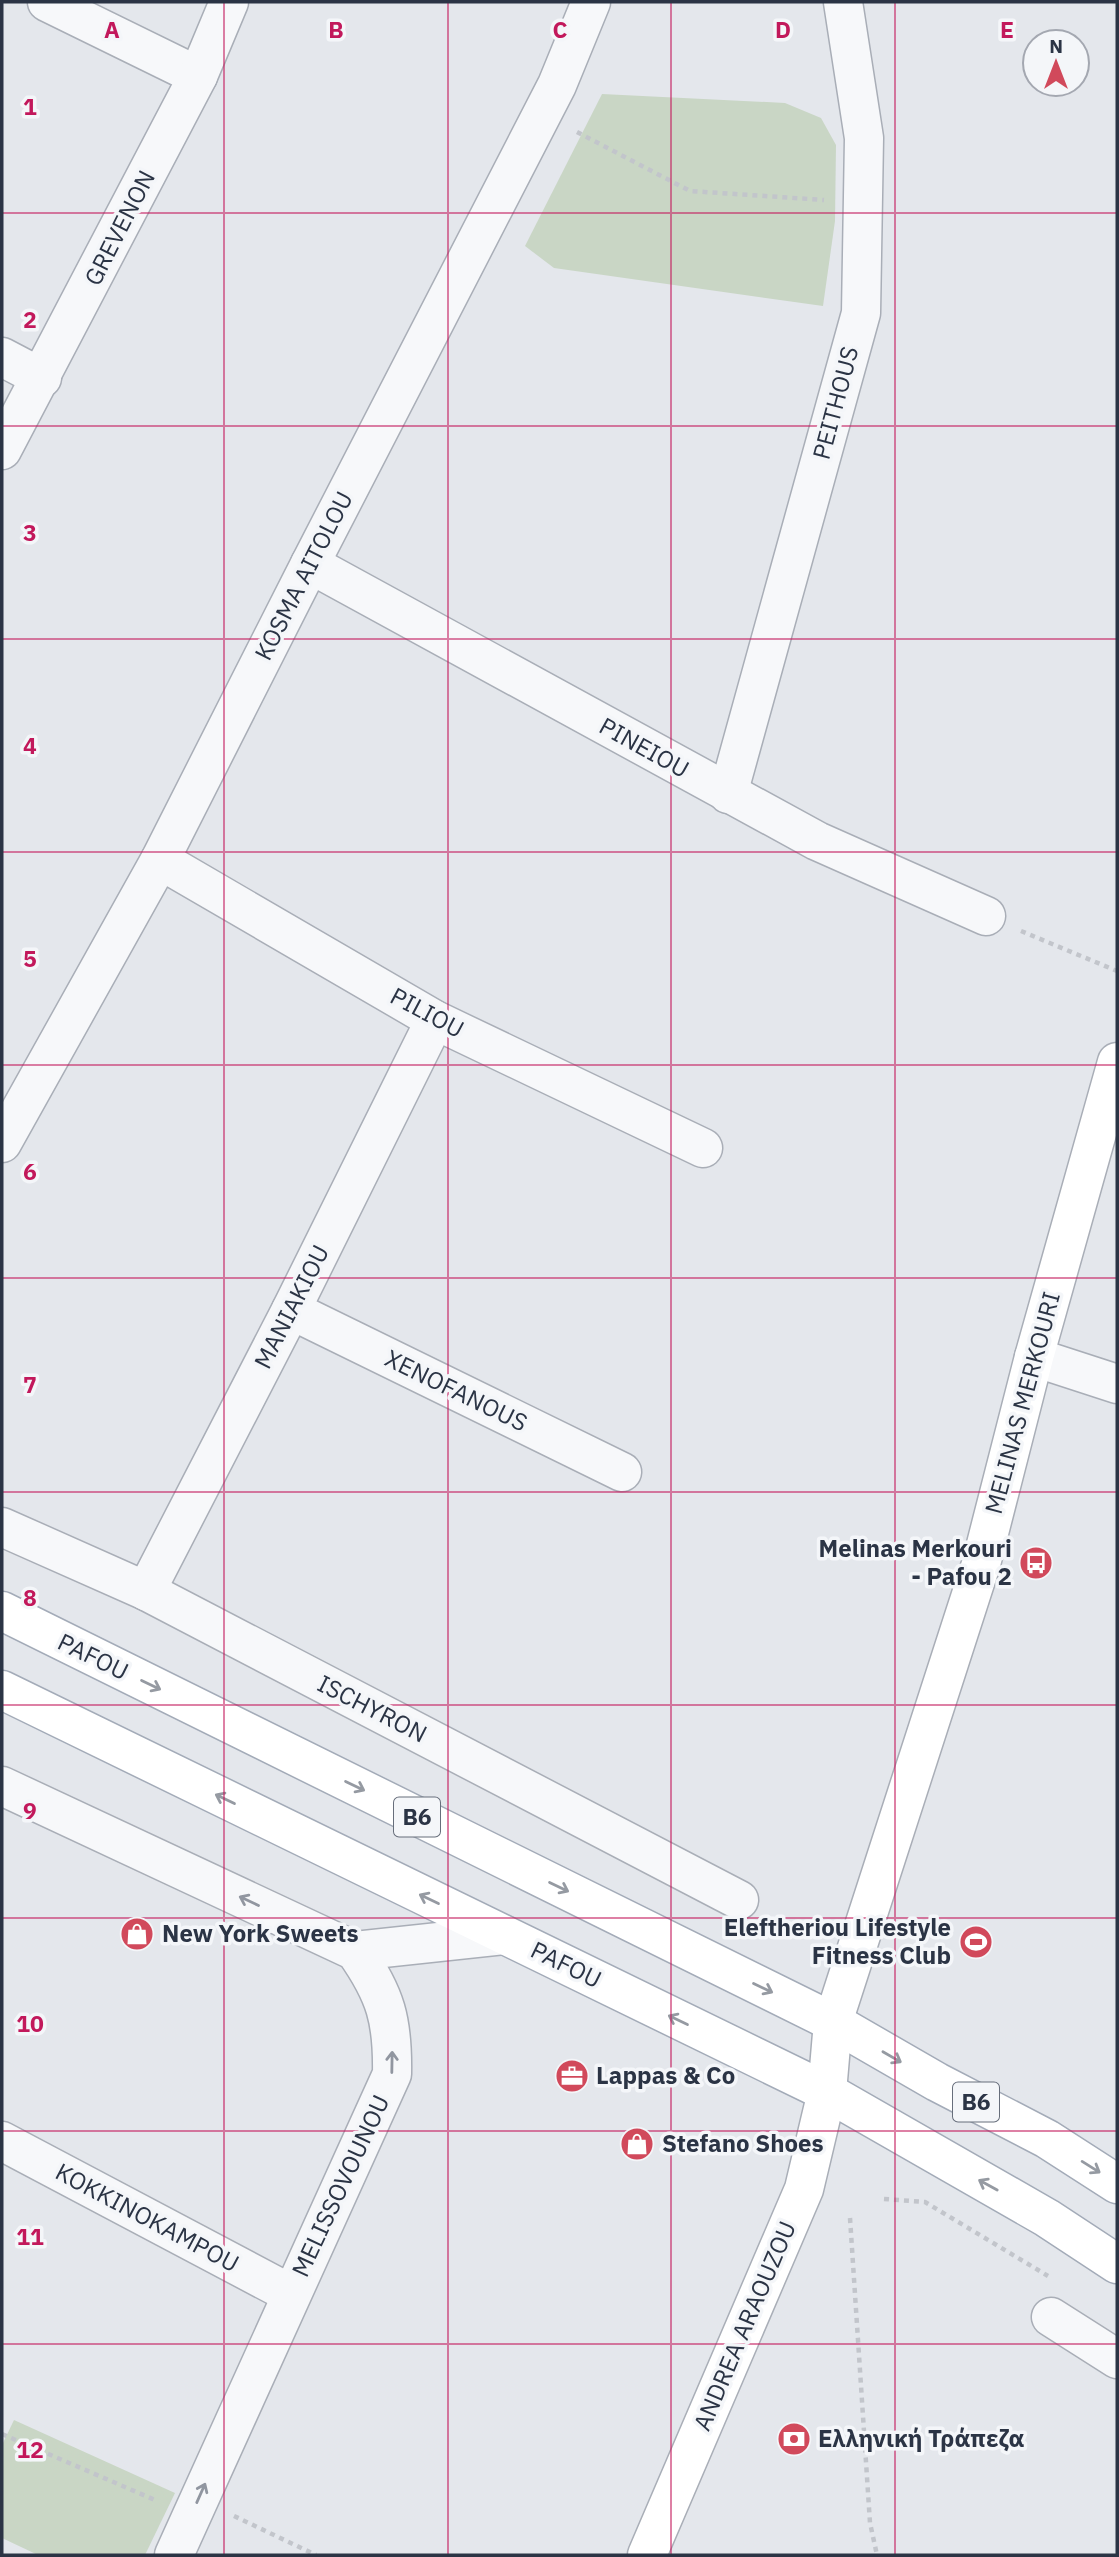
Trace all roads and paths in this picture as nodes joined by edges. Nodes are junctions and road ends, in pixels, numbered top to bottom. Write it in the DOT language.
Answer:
graph roads {
  1 [pos="47,2"];
  2 [pos="229,2"];
  3 [pos="591,2"];
  4 [pos="843,2"];
  5 [pos="198,76"];
  6 [pos="543,114"];
  7 [pos="863,203"];
  8 [pos="2,357"];
  9 [pos="42,378"];
  10 [pos="2,450"];
  11 [pos="310,565"];
  12 [pos="728,794"];
  13 [pos="160,860"];
  14 [pos="986,916"];
  15 [pos="1117,971"];
  16 [pos="435,1020"];
  17 [pos="1117,1062"];
  18 [pos="3,1137"];
  19 [pos="703,1148"];
  20 [pos="291,1310"];
  21 [pos="1034,1357"];
  22 [pos="1117,1384"];
  23 [pos="622,1472"];
  24 [pos="2,1527"];
  25 [pos="146,1591"];
  26 [pos="2,1611"];
  27 [pos="2,1690"];
  28 [pos="2,1786"];
  29 [pos="738,1900"];
  30 [pos="504,1935"];
  31 [pos="355,1951"];
  32 [pos="833,2022"];
  33 [pos="827,2092"];
  34 [pos="2,2141"];
  35 [pos="1117,2184"];
  36 [pos="884,2199"];
  37 [pos="850,2218"];
  38 [pos="1117,2264"];
  39 [pos="1050,2277"];
  40 [pos="291,2294"];
  41 [pos="1051,2317"];
  42 [pos="1117,2359"];
  43 [pos="2,2434"];
  44 [pos="195,2507"];
  45 [pos="174,2555"];
  46 [pos="316,2555"];
  47 [pos="648,2555"];
  48 [pos="877,2555"];
  1 -- 5 [label="street"];
  2 -- 5 [label="street, GREVENON"];
  3 -- 6 [label="street, KOSMA AITOLOU"];
  4 -- 7 [label="street, PEITHOUS"];
  5 -- 9 [label="street, GREVENON"];
  6 -- 7 [label="path"];
  6 -- 11 [label="street, KOSMA AITOLOU"];
  7 -- 12 [label="street, PEITHOUS"];
  8 -- 9 [label="street"];
  9 -- 10 [label="street, GREVENON"];
  11 -- 12 [label="street, PINEIOU"];
  11 -- 13 [label="street, KOSMA AITOLOU"];
  12 -- 14 [label="street, PINEIOU"];
  13 -- 16 [label="street, PILIOU"];
  13 -- 18 [label="street, KOSMA AITOLOU"];
  14 -- 15 [label="path"];
  16 -- 19 [label="street, PILIOU"];
  16 -- 20 [label="street, MANIAKIOU"];
  17 -- 21 [label="main road, MELINAS MERKOURI"];
  20 -- 23 [label="street, XENOFANOUS"];
  20 -- 25 [label="street, MANIAKIOU"];
  21 -- 22 [label="street"];
  21 -- 32 [label="main road, MELINAS MERKOURI"];
  24 -- 25 [label="street, ISCHYRON"];
  25 -- 29 [label="street, ISCHYRON"];
  26 -- 32 [label="main road, PAFOU / B6, one-way"];
  30 -- 27 [label="main road, PAFOU, one-way"];
  31 -- 28 [label="street, one-way"];
  30 -- 31 [label="street"];
  33 -- 30 [label="main road, PAFOU, one-way"];
  40 -- 31 [label="street, MELISSOVOUNOU, one-way"];
  32 -- 33 [label="main road, MELINAS MERKOURI"];
  32 -- 35 [label="main road, PAFOU / B6, one-way"];
  38 -- 33 [label="main road, PAFOU, one-way"];
  33 -- 47 [label="main road, ANDREA ARAOUZOU"];
  34 -- 40 [label="street, KOKKINOKAMPOU"];
  36 -- 39 [label="path"];
  37 -- 48 [label="path"];
  44 -- 40 [label="street, MELISSOVOUNOU, one-way"];
  41 -- 42 [label="street"];
  43 -- 44 [label="path"];
  44 -- 45 [label="street, MELISSOVOUNOU"];
  44 -- 46 [label="path"];
}
